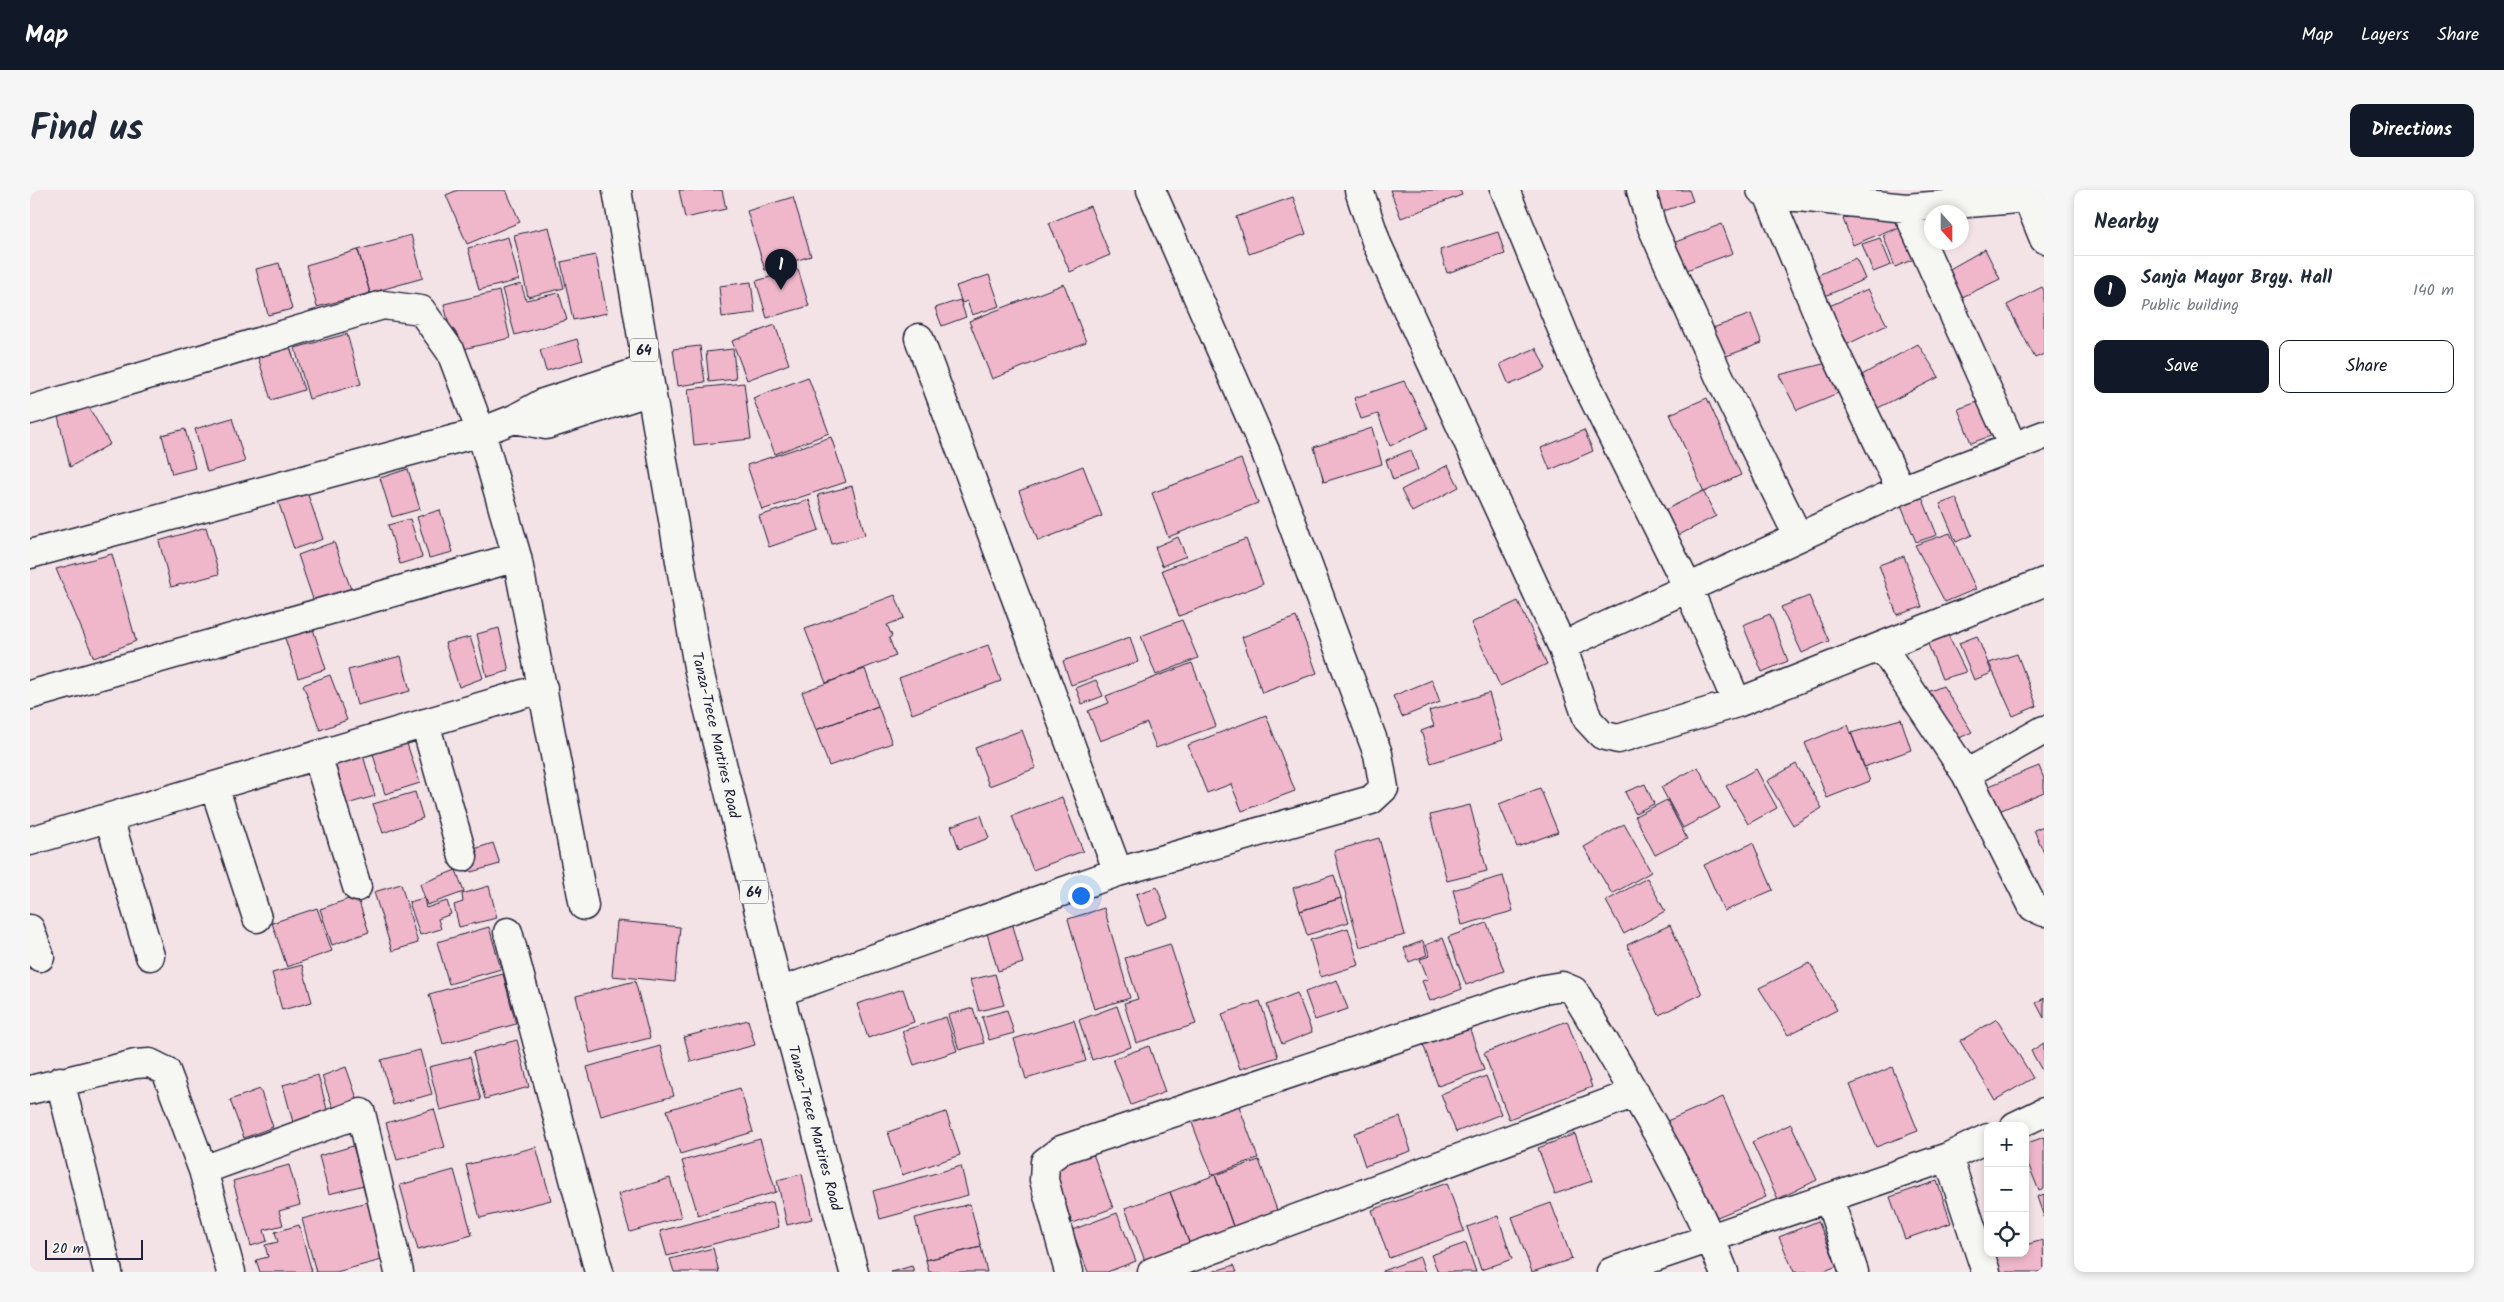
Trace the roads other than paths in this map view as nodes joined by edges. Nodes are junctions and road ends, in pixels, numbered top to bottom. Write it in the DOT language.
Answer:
graph roads {
  1 [pos="617,190"];
  2 [pos="1151,190"];
  3 [pos="1359,190"];
  4 [pos="1505,190"];
  5 [pos="1641,190"];
  6 [pos="1764,192"];
  7 [pos="2036,197"];
  8 [pos="1906,208"];
  9 [pos="2044,239"];
  10 [pos="919,338"];
  11 [pos="649,380"];
  12 [pos="30,410"];
  13 [pos="481,432"];
  14 [pos="2044,434"];
  15 [pos="2013,447"];
  16 [pos="1901,490"];
  17 [pos="1798,536"];
  18 [pos="30,554"];
  19 [pos="517,556"];
  20 [pos="2044,582"];
  21 [pos="1688,588"];
  22 [pos="1562,646"];
  23 [pos="1882,647"];
  24 [pos="543,688"];
  25 [pos="30,695"];
  26 [pos="1737,703"];
  27 [pos="425,723"];
  28 [pos="2044,730"];
  29 [pos="317,755"];
  30 [pos="1966,774"];
  31 [pos="214,786"];
  32 [pos="109,818"];
  33 [pos="30,841"];
  34 [pos="463,857"];
  35 [pos="1118,872"];
  36 [pos="357,888"];
  37 [pos="584,906"];
  38 [pos="2044,912"];
  39 [pos="257,918"];
  40 [pos="30,929"];
  41 [pos="508,932"];
  42 [pos="150,956"];
  43 [pos="40,957"];
  44 [pos="778,992"];
  45 [pos="60,1082"];
  46 [pos="30,1090"];
  47 [pos="1635,1093"];
  48 [pos="2044,1112"];
  49 [pos="2023,1122"];
  50 [pos="1984,1140"];
  51 [pos="1948,1157"];
  52 [pos="203,1170"];
  53 [pos="1829,1199"];
  54 [pos="1710,1236"];
  55 [pos="108,1272"];
  56 [pos="231,1272"];
  57 [pos="400,1272"];
  58 [pos="599,1272"];
  59 [pos="854,1272"];
  60 [pos="1069,1272"];
  61 [pos="1152,1272"];
  62 [pos="1611,1272"];
  63 [pos="1724,1272"];
  64 [pos="1854,1272"];
  65 [pos="1986,1272"];
  1 -- 11 [label="street, Tanza-Trece Martires Road / 64"];
  2 -- 35 [label="street"];
  3 -- 22 [label="street"];
  4 -- 21 [label="street"];
  5 -- 17 [label="street"];
  6 -- 8 [label="street"];
  6 -- 16 [label="street"];
  7 -- 8 [label="street"];
  7 -- 9 [label="street"];
  8 -- 15 [label="street"];
  10 -- 35 [label="street"];
  11 -- 13 [label="street"];
  11 -- 44 [label="street, Tanza-Trece Martires Road / 64"];
  12 -- 13 [label="street"];
  13 -- 18 [label="street"];
  13 -- 19 [label="street"];
  14 -- 15 [label="street"];
  15 -- 16 [label="street"];
  16 -- 17 [label="street"];
  17 -- 21 [label="street"];
  19 -- 24 [label="street"];
  19 -- 25 [label="street"];
  20 -- 23 [label="street"];
  21 -- 22 [label="street"];
  21 -- 26 [label="street"];
  22 -- 26 [label="street"];
  23 -- 26 [label="street"];
  23 -- 30 [label="street"];
  24 -- 27 [label="street"];
  24 -- 37 [label="street"];
  27 -- 29 [label="street"];
  27 -- 34 [label="street"];
  28 -- 30 [label="street"];
  29 -- 31 [label="street"];
  29 -- 36 [label="street"];
  30 -- 38 [label="street"];
  31 -- 32 [label="street"];
  31 -- 39 [label="street"];
  32 -- 33 [label="street"];
  32 -- 42 [label="street"];
  35 -- 44 [label="street"];
  40 -- 43 [label="street"];
  41 -- 58 [label="street"];
  44 -- 59 [label="street, Tanza-Trece Martires Road / 64"];
  45 -- 46 [label="street"];
  45 -- 52 [label="street"];
  45 -- 55 [label="street"];
  47 -- 54 [label="street"];
  47 -- 60 [label="street"];
  47 -- 61 [label="street"];
  48 -- 49 [label="street"];
  50 -- 51 [label="street"];
  51 -- 53 [label="street"];
  51 -- 65 [label="street"];
  52 -- 56 [label="street"];
  52 -- 57 [label="street"];
  53 -- 54 [label="street"];
  53 -- 64 [label="street"];
  54 -- 62 [label="street"];
  54 -- 63 [label="street"];
}
